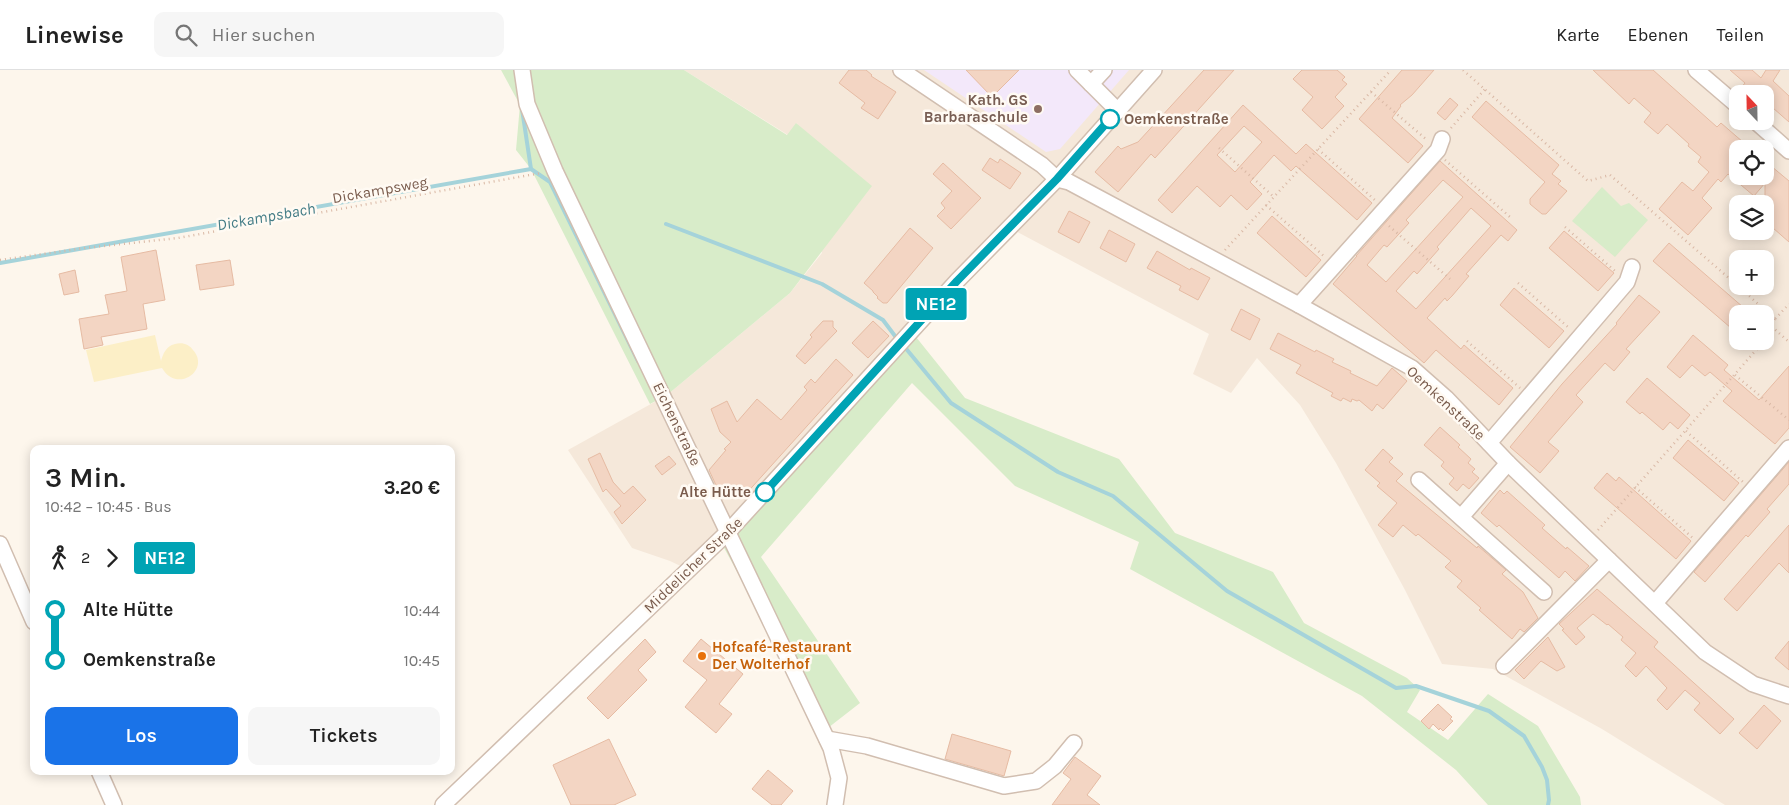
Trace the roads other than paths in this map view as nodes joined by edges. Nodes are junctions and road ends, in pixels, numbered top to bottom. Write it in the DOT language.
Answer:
graph roads {
  1 [pos="522,70"];
  2 [pos="902,70"];
  3 [pos="1077,70"];
  4 [pos="1104,70"];
  5 [pos="1154,70"];
  6 [pos="1696,70"];
  7 [pos="1091,84"];
  8 [pos="1729,98"];
  9 [pos="1118,111"];
  10 [pos="1765,130"];
  11 [pos="1439,147"];
  12 [pos="1789,152"];
  13 [pos="1057,179"];
  14 [pos="1632,267"];
  15 [pos="1299,304"];
  16 [pos="1489,443"];
  17 [pos="1789,448"];
  18 [pos="1508,463"];
  19 [pos="1419,480"];
  20 [pos="1461,516"];
  21 [pos="729,531"];
  22 [pos="0,544"];
  23 [pos="1609,560"];
  24 [pos="1544,592"];
  25 [pos="1655,603"];
  26 [pos="30,613"];
  27 [pos="1504,666"];
  28 [pos="1789,696"];
  29 [pos="827,739"];
  30 [pos="1074,743"];
  31 [pos="101,775"];
  32 [pos="114,805"];
  33 [pos="442,805"];
  34 [pos="836,805"];
  1 -- 21 [label="street, Eichenstraße"];
  2 -- 13 [label="street, Oemkenstraße"];
  3 -- 7 [label="street"];
  4 -- 7 [label="street"];
  5 -- 9 [label="street, Middelicher Straße"];
  6 -- 8 [label="street"];
  7 -- 9 [label="street"];
  9 -- 13 [label="street, Middelicher Straße"];
  10 -- 12 [label="street"];
  11 -- 15 [label="street"];
  13 -- 15 [label="street, Oemkenstraße"];
  13 -- 21 [label="street, Middelicher Straße"];
  14 -- 16 [label="street, Oemkenstraße"];
  15 -- 16 [label="street, Oemkenstraße"];
  16 -- 18 [label="street, Oemkenstraße"];
  17 -- 25 [label="street"];
  18 -- 20 [label="street"];
  18 -- 23 [label="street, Oemkenstraße"];
  19 -- 20 [label="street"];
  20 -- 24 [label="street"];
  21 -- 29 [label="street, Eichenstraße"];
  21 -- 33 [label="street, Middelicher Straße"];
  22 -- 26 [label="street"];
  23 -- 25 [label="street, Oemkenstraße"];
  23 -- 27 [label="street"];
  25 -- 28 [label="street, Oemkenstraße"];
  29 -- 30 [label="street"];
  29 -- 34 [label="street, Eichenstraße"];
  31 -- 32 [label="street"];
}
